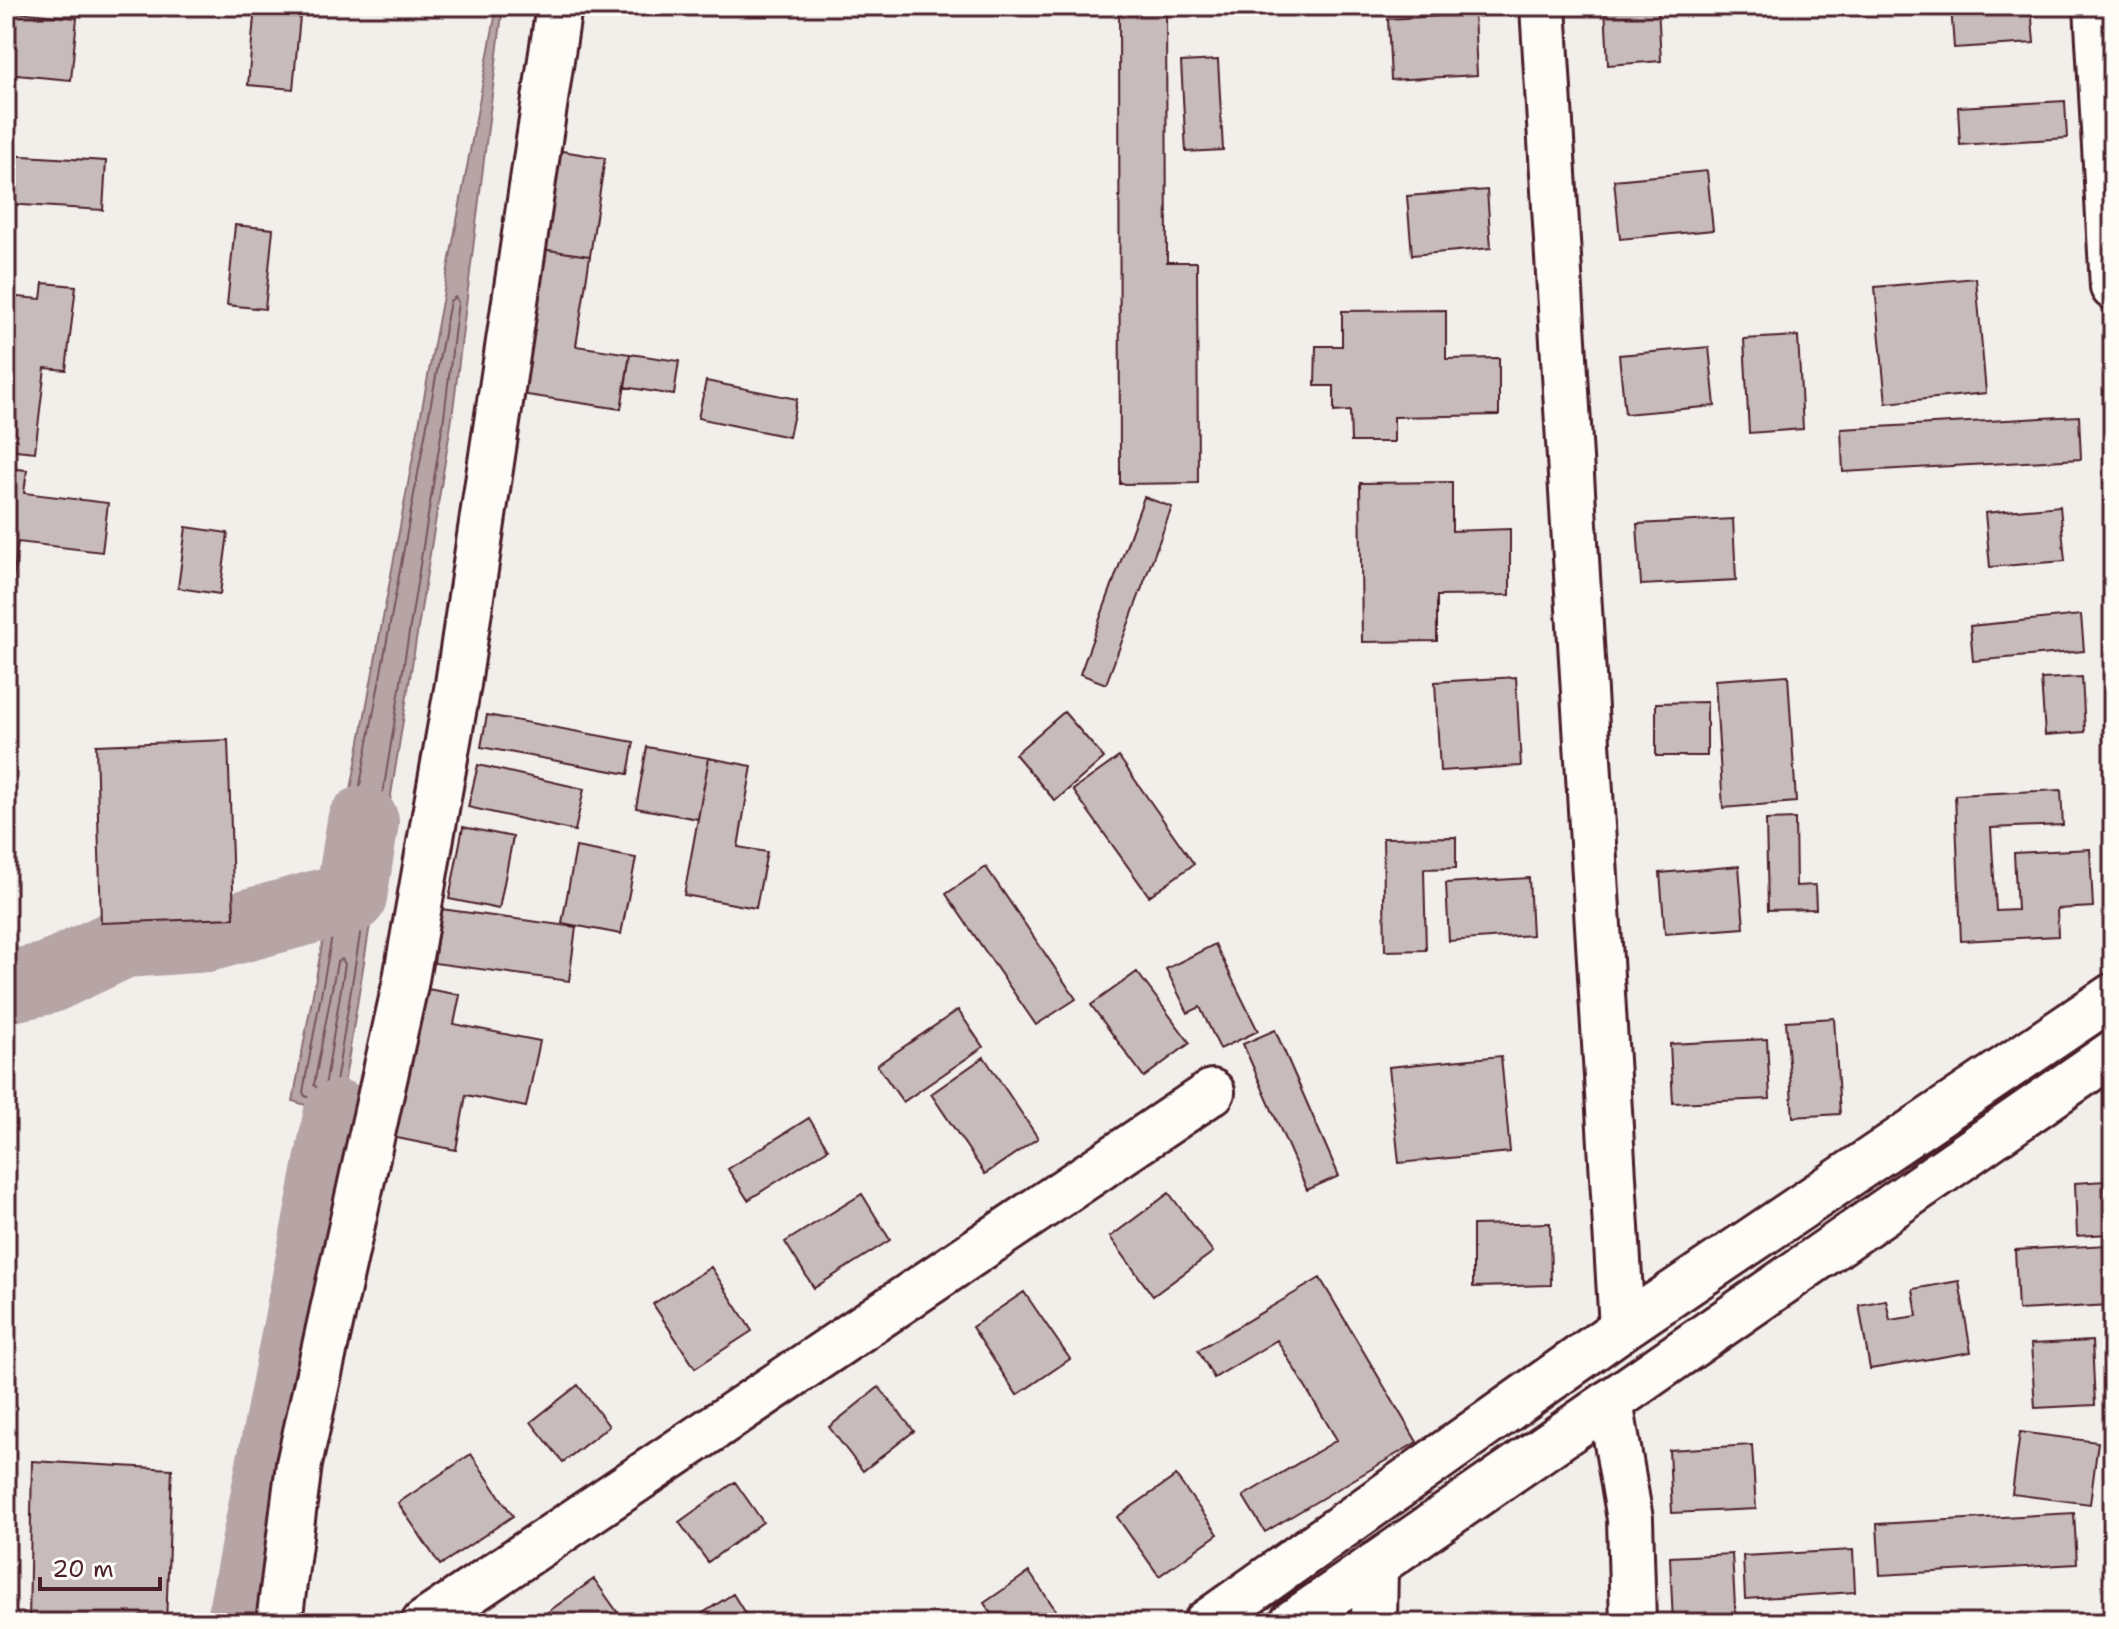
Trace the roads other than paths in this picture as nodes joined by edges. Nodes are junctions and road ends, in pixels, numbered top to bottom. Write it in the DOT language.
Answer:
graph roads {
  1 [pos="559,6"];
  2 [pos="1543,6"];
  3 [pos="2097,6"];
  4 [pos="2113,287"];
  5 [pos="2113,996"];
  6 [pos="2113,1053"];
  7 [pos="1212,1092"];
  8 [pos="1622,1328"];
  9 [pos="1610,1402"];
  10 [pos="1375,1565"];
  11 [pos="279,1623"];
  12 [pos="424,1623"];
  13 [pos="1206,1623"];
  14 [pos="1292,1623"];
  15 [pos="1374,1623"];
  16 [pos="1633,1623"];
  1 -- 11 [label="street"];
  2 -- 8 [label="street"];
  3 -- 4 [label="street"];
  5 -- 8 [label="street"];
  6 -- 9 [label="street"];
  7 -- 12 [label="street"];
  8 -- 13 [label="street"];
  9 -- 10 [label="street"];
  9 -- 16 [label="street"];
  10 -- 14 [label="street"];
  10 -- 15 [label="street"];
}
